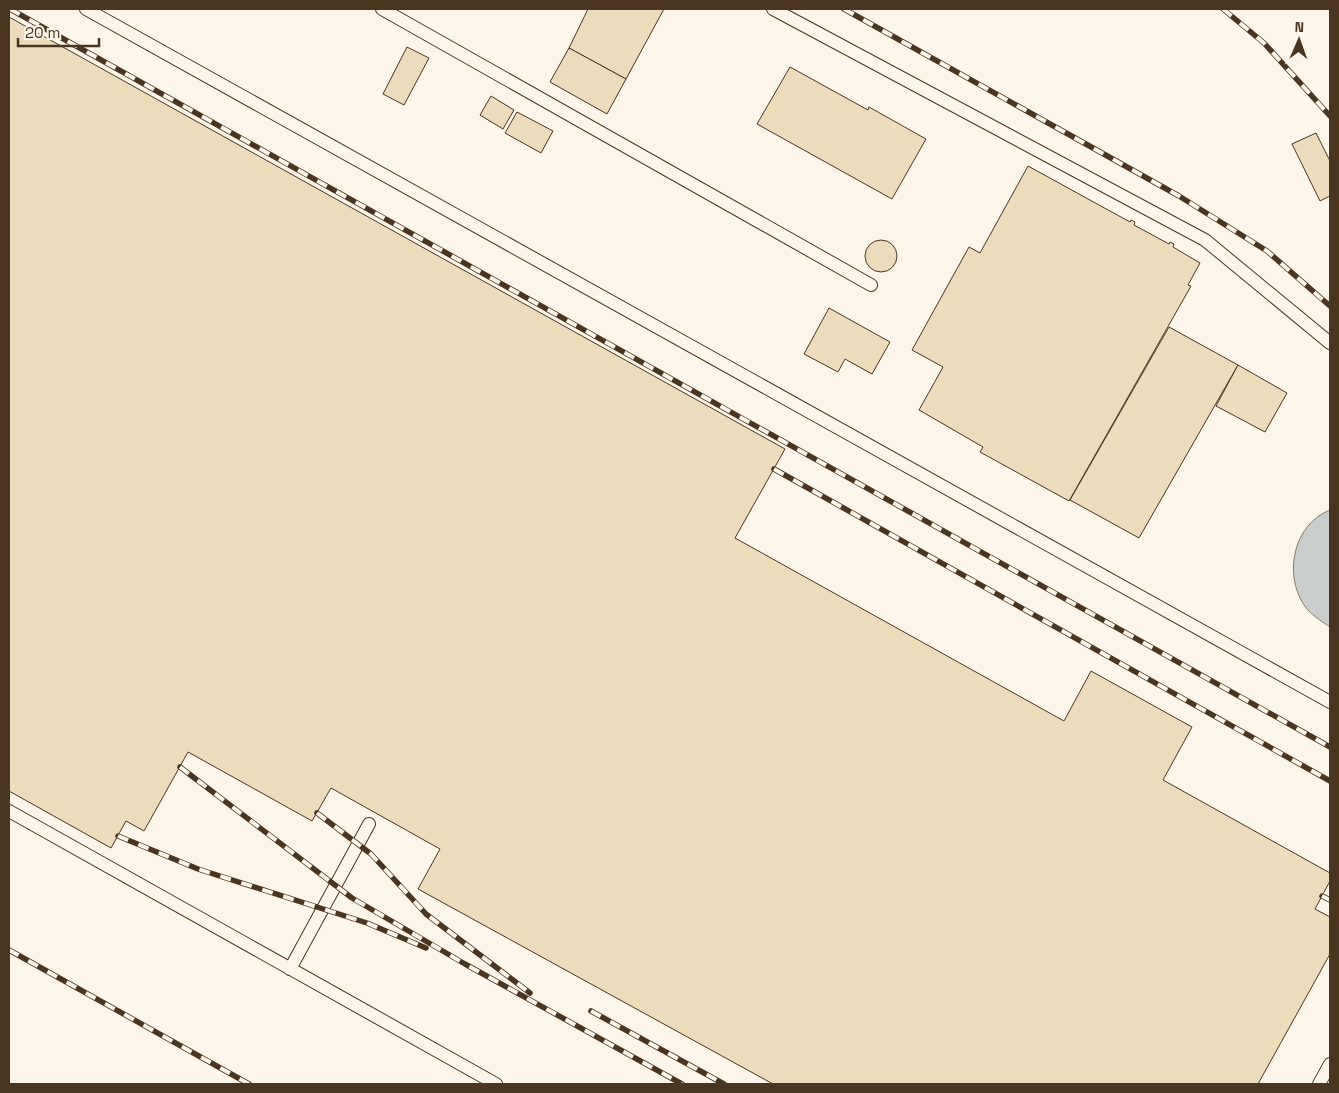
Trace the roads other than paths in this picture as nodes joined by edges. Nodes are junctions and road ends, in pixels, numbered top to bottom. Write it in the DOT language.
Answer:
graph roads {
  1 [pos="86,9"];
  2 [pos="382,9"];
  3 [pos="773,9"];
  4 [pos="871,285"];
  5 [pos="1330,343"];
  6 [pos="1330,702"];
  7 [pos="9,811"];
  8 [pos="369,824"];
  9 [pos="290,969"];
  10 [pos="1330,1065"];
  11 [pos="496,1084"];
  12 [pos="1319,1084"];
  1 -- 6 [label="lane"];
  2 -- 4 [label="lane"];
  3 -- 5 [label="lane"];
  7 -- 9 [label="lane"];
  8 -- 9 [label="lane"];
  9 -- 11 [label="lane"];
  10 -- 12 [label="lane"];
}
